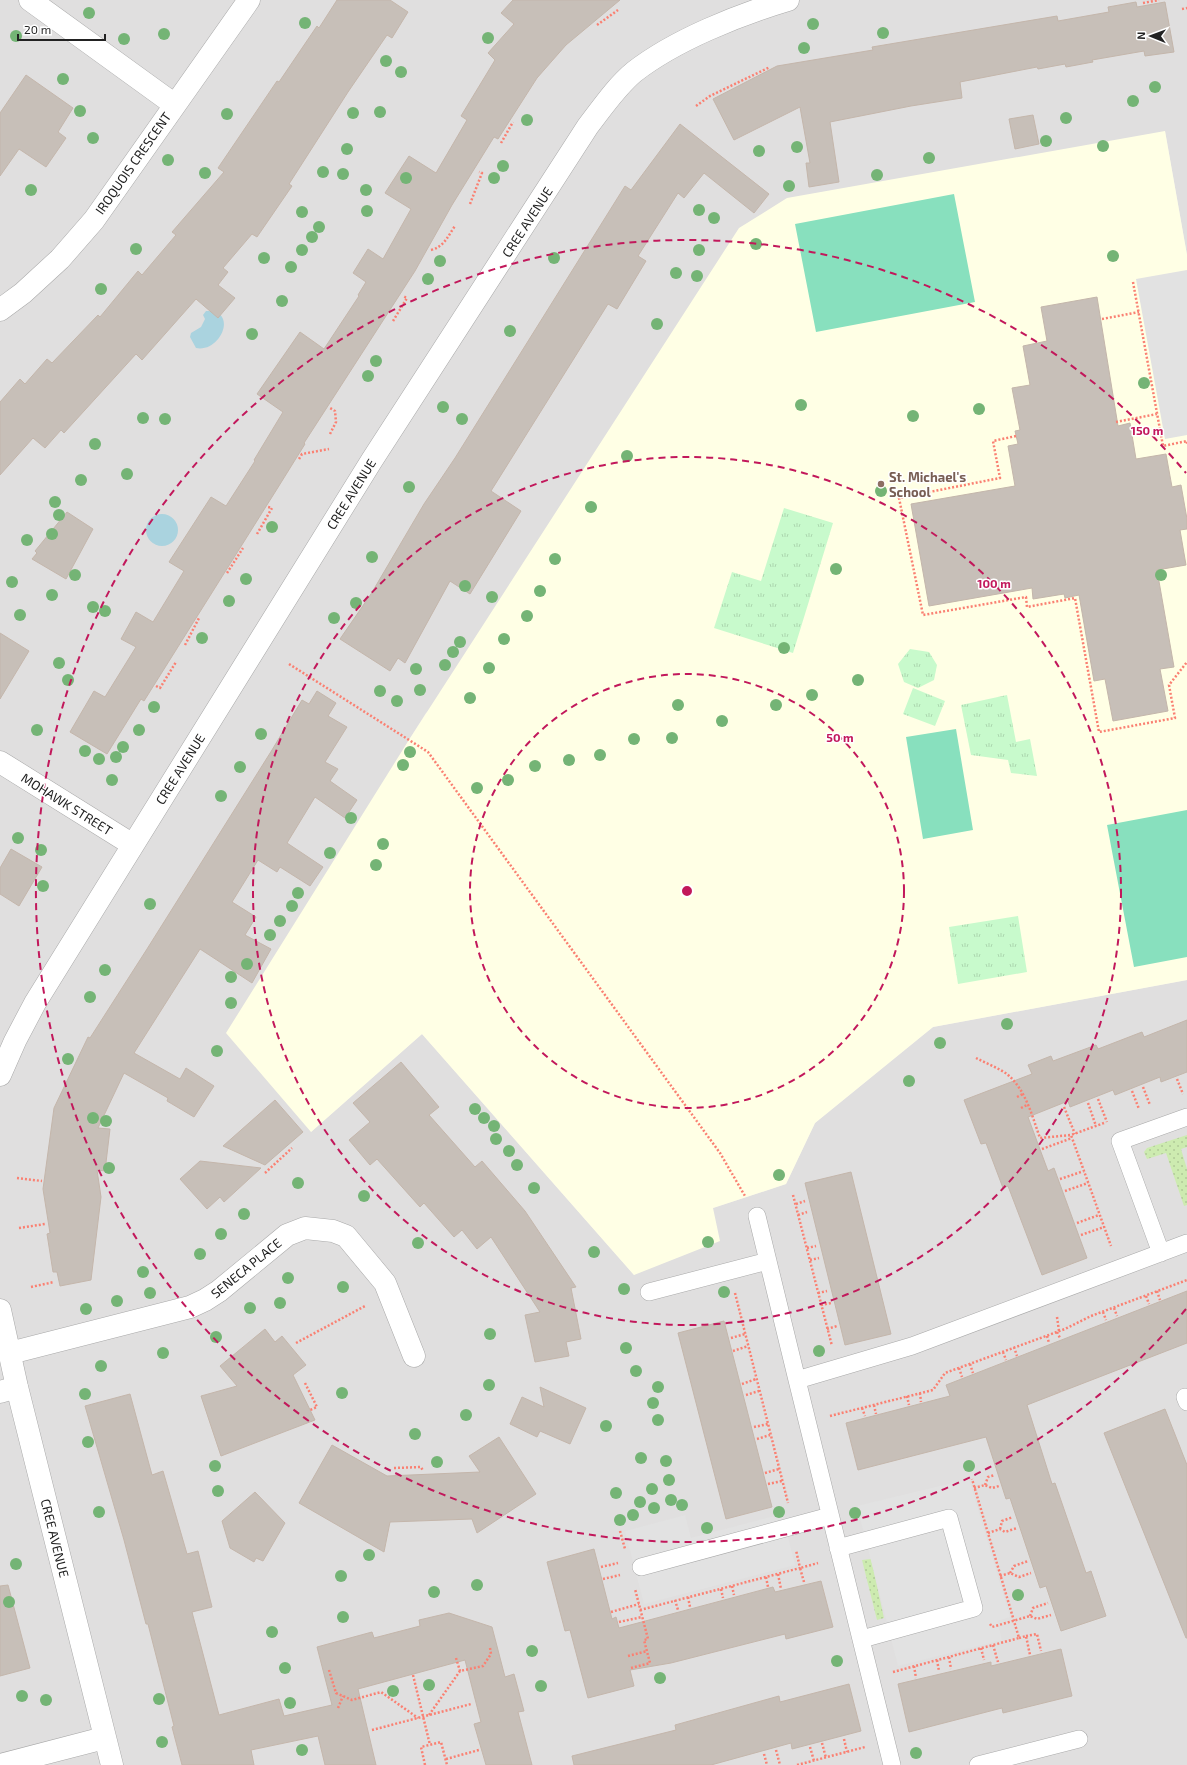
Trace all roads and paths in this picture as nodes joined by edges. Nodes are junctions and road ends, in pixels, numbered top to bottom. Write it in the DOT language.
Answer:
graph roads {
  1 [pos="30,0"];
  2 [pos="249,0"];
  3 [pos="788,0"];
  4 [pos="1159,0"];
  5 [pos="1142,3"];
  6 [pos="754,5"];
  7 [pos="1187,8"];
  8 [pos="1182,9"];
  9 [pos="618,10"];
  10 [pos="597,25"];
  11 [pos="770,67"];
  12 [pos="175,105"];
  13 [pos="696,106"];
  14 [pos="514,122"];
  15 [pos="500,143"];
  16 [pos="479,172"];
  17 [pos="470,204"];
  18 [pos="455,226"];
  19 [pos="431,250"];
  20 [pos="1133,282"];
  21 [pos="403,296"];
  22 [pos="0,310"];
  23 [pos="1139,312"];
  24 [pos="1102,319"];
  25 [pos="393,320"];
  26 [pos="330,408"];
  27 [pos="1157,414"];
  28 [pos="1116,422"];
  29 [pos="330,434"];
  30 [pos="1016,436"];
  31 [pos="1187,444"];
  32 [pos="329,449"];
  33 [pos="299,459"];
  34 [pos="268,507"];
  35 [pos="257,534"];
  36 [pos="243,548"];
  37 [pos="227,573"];
  38 [pos="200,618"];
  39 [pos="184,645"];
  40 [pos="176,662"];
  41 [pos="1187,662"];
  42 [pos="289,664"];
  43 [pos="156,686"];
  44 [pos="0,762"];
  45 [pos="133,845"];
  46 [pos="976,1058"];
  47 [pos="0,1076"];
  48 [pos="1177,1079"];
  49 [pos="1143,1087"];
  50 [pos="1132,1091"];
  51 [pos="1023,1094"];
  52 [pos="1183,1094"];
  53 [pos="1017,1097"];
  54 [pos="1098,1099"];
  55 [pos="1088,1103"];
  56 [pos="1027,1105"];
  57 [pos="1150,1106"];
  58 [pos="1064,1107"];
  59 [pos="1021,1108"];
  60 [pos="1140,1110"];
  61 [pos="1187,1117"];
  62 [pos="1107,1122"];
  63 [pos="1096,1126"];
  64 [pos="1075,1134"];
  65 [pos="292,1148"];
  66 [pos="1042,1149"];
  67 [pos="1084,1171"];
  68 [pos="265,1173"];
  69 [pos="17,1178"];
  70 [pos="1060,1179"];
  71 [pos="42,1181"];
  72 [pos="1088,1183"];
  73 [pos="1065,1191"];
  74 [pos="793,1195"];
  75 [pos="805,1201"];
  76 [pos="796,1204"];
  77 [pos="807,1212"];
  78 [pos="798,1215"];
  79 [pos="1099,1215"];
  80 [pos="757,1216"];
  81 [pos="1077,1223"];
  82 [pos="45,1224"];
  83 [pos="1104,1227"];
  84 [pos="19,1228"];
  85 [pos="1081,1235"];
  86 [pos="1187,1243"];
  87 [pos="816,1246"];
  88 [pos="807,1248"];
  89 [pos="1161,1253"];
  90 [pos="819,1258"];
  91 [pos="810,1260"];
  92 [pos="768,1261"];
  93 [pos="729,1271"];
  94 [pos="1187,1280"];
  95 [pos="54,1282"];
  96 [pos="31,1287"];
  97 [pos="827,1291"];
  98 [pos="1157,1291"];
  99 [pos="649,1292"];
  100 [pos="389,1293"];
  101 [pos="818,1293"];
  102 [pos="1146,1296"];
  103 [pos="1160,1300"];
  104 [pos="831,1303"];
  105 [pos="1149,1304"];
  106 [pos="821,1305"];
  107 [pos="1114,1308"];
  108 [pos="0,1310"];
  109 [pos="1103,1312"];
  110 [pos="1117,1316"];
  111 [pos="1106,1320"];
  112 [pos="837,1326"];
  113 [pos="827,1329"];
  114 [pos="1057,1332"];
  115 [pos="745,1334"];
  116 [pos="1046,1336"];
  117 [pos="731,1338"];
  118 [pos="1060,1338"];
  119 [pos="296,1343"];
  120 [pos="1049,1343"];
  121 [pos="748,1346"];
  122 [pos="1014,1347"];
  123 [pos="733,1351"];
  124 [pos="1003,1352"];
  125 [pos="10,1353"];
  126 [pos="414,1356"];
  127 [pos="1017,1356"];
  128 [pos="1006,1360"];
  129 [pos="970,1364"];
  130 [pos="959,1368"];
  131 [pos="838,1369"];
  132 [pos="974,1373"];
  133 [pos="962,1376"];
  134 [pos="756,1379"];
  135 [pos="797,1380"];
  136 [pos="305,1383"];
  137 [pos="742,1384"];
  138 [pos="9,1390"];
  139 [pos="760,1391"];
  140 [pos="920,1393"];
  141 [pos="746,1395"];
  142 [pos="908,1396"];
  143 [pos="921,1402"];
  144 [pos="874,1405"];
  145 [pos="909,1405"];
  146 [pos="862,1408"];
  147 [pos="310,1410"];
  148 [pos="876,1414"];
  149 [pos="865,1416"];
  150 [pos="824,1418"];
  151 [pos="768,1424"];
  152 [pos="754,1427"];
  153 [pos="770,1435"];
  154 [pos="757,1439"];
  155 [pos="394,1468"];
  156 [pos="779,1469"];
  157 [pos="423,1471"];
  158 [pos="765,1473"];
  159 [pos="995,1474"];
  160 [pos="782,1481"];
  161 [pos="768,1484"];
  162 [pos="984,1485"];
  163 [pos="998,1486"];
  164 [pos="974,1488"];
  165 [pos="830,1516"];
  166 [pos="1013,1517"];
  167 [pos="792,1526"];
  168 [pos="1017,1528"];
  169 [pos="1000,1529"];
  170 [pos="620,1530"];
  171 [pos="988,1533"];
  172 [pos="838,1548"];
  173 [pos="626,1553"];
  174 [pos="1028,1561"];
  175 [pos="621,1562"];
  176 [pos="641,1566"];
  177 [pos="601,1567"];
  178 [pos="800,1568"];
  179 [pos="1010,1573"];
  180 [pos="1031,1573"];
  181 [pos="624,1574"];
  182 [pos="778,1574"];
  183 [pos="1000,1576"];
  184 [pos="766,1577"];
  185 [pos="603,1579"];
  186 [pos="804,1582"];
  187 [pos="634,1585"];
  188 [pos="732,1586"];
  189 [pos="768,1587"];
  190 [pos="721,1589"];
  191 [pos="781,1589"];
  192 [pos="734,1595"];
  193 [pos="688,1597"];
  194 [pos="723,1598"];
  195 [pos="675,1600"];
  196 [pos="1048,1603"];
  197 [pos="639,1604"];
  198 [pos="690,1607"];
  199 [pos="974,1608"];
  200 [pos="640,1610"];
  201 [pos="678,1610"];
  202 [pos="611,1612"];
  203 [pos="1051,1615"];
  204 [pos="1030,1616"];
  205 [pos="642,1617"];
  206 [pos="619,1622"];
  207 [pos="1026,1636"];
  208 [pos="1018,1638"];
  209 [pos="862,1639"];
  210 [pos="993,1645"];
  211 [pos="490,1648"];
  212 [pos="981,1648"];
  213 [pos="647,1651"];
  214 [pos="1041,1651"];
  215 [pos="1030,1655"];
  216 [pos="628,1656"];
  217 [pos="949,1657"];
  218 [pos="456,1658"];
  219 [pos="937,1660"];
  220 [pos="984,1660"];
  221 [pos="998,1662"];
  222 [pos="914,1666"];
  223 [pos="631,1668"];
  224 [pos="951,1669"];
  225 [pos="329,1670"];
  226 [pos="939,1671"];
  227 [pos="460,1672"];
  228 [pos="413,1674"];
  229 [pos="916,1678"];
  230 [pos="343,1696"];
  231 [pos="471,1704"];
  232 [pos="338,1708"];
  233 [pos="428,1715"];
  234 [pos="423,1717"];
  235 [pos="418,1718"];
  236 [pos="372,1730"];
  237 [pos="104,1738"];
  238 [pos="844,1738"];
  239 [pos="1079,1739"];
  240 [pos="886,1741"];
  241 [pos="822,1744"];
  242 [pos="430,1745"];
  243 [pos="810,1747"];
  244 [pos="479,1750"];
  245 [pos="776,1750"];
  246 [pos="847,1752"];
  247 [pos="764,1754"];
  248 [pos="826,1758"];
  249 [pos="446,1759"];
  250 [pos="814,1761"];
  251 [pos="0,1765"];
  252 [pos="112,1765"];
  253 [pos="421,1765"];
  254 [pos="425,1765"];
  255 [pos="447,1765"];
  256 [pos="767,1765"];
  257 [pos="780,1765"];
  258 [pos="797,1765"];
  259 [pos="892,1765"];
  260 [pos="978,1765"];
  1 -- 12 [label="street"];
  2 -- 12 [label="street, IROQUOIS CRESCENT"];
  3 -- 6 [label="street, CREE AVENUE"];
  4 -- 5 [label="path"];
  6 -- 45 [label="street, CREE AVENUE"];
  7 -- 8 [label="path"];
  9 -- 10 [label="path"];
  11 -- 13 [label="path"];
  12 -- 22 [label="street, IROQUOIS CRESCENT"];
  14 -- 15 [label="path"];
  16 -- 17 [label="path"];
  18 -- 19 [label="path"];
  20 -- 23 [label="path"];
  21 -- 25 [label="path"];
  23 -- 24 [label="path"];
  23 -- 27 [label="path"];
  26 -- 29 [label="path"];
  27 -- 28 [label="path"];
  27 -- 31 [label="path"];
  30 -- 41 [label="path"];
  32 -- 33 [label="path"];
  34 -- 35 [label="path"];
  36 -- 37 [label="path"];
  38 -- 39 [label="path"];
  40 -- 43 [label="path"];
  42 -- 80 [label="path"];
  44 -- 45 [label="street, MOHAWK STREET"];
  45 -- 47 [label="street, CREE AVENUE"];
  46 -- 51 [label="path"];
  48 -- 52 [label="path"];
  49 -- 57 [label="path"];
  50 -- 60 [label="path"];
  51 -- 53 [label="path"];
  51 -- 56 [label="path"];
  54 -- 62 [label="path"];
  55 -- 63 [label="path"];
  56 -- 59 [label="path"];
  56 -- 66 [label="path"];
  58 -- 64 [label="path"];
  61 -- 89 [label="lane"];
  65 -- 68 [label="path"];
  67 -- 70 [label="path"];
  69 -- 71 [label="path"];
  72 -- 73 [label="path"];
  74 -- 76 [label="path"];
  75 -- 76 [label="path"];
  76 -- 78 [label="path"];
  77 -- 78 [label="path"];
  78 -- 88 [label="path"];
  79 -- 81 [label="path"];
  80 -- 92 [label="lane"];
  82 -- 84 [label="path"];
  83 -- 85 [label="path"];
  86 -- 89 [label="lane"];
  87 -- 88 [label="path"];
  88 -- 91 [label="path"];
  89 -- 131 [label="lane"];
  90 -- 91 [label="path"];
  91 -- 101 [label="path"];
  92 -- 93 [label="lane"];
  92 -- 135 [label="lane"];
  93 -- 99 [label="lane"];
  93 -- 115 [label="path"];
  94 -- 98 [label="path"];
  95 -- 96 [label="path"];
  97 -- 101 [label="path"];
  98 -- 102 [label="path"];
  98 -- 103 [label="path"];
  100 -- 119 [label="path"];
  100 -- 125 [label="street, SENECA PLACE"];
  100 -- 126 [label="street, SENECA PLACE"];
  101 -- 106 [label="path"];
  102 -- 105 [label="path"];
  102 -- 107 [label="path"];
  104 -- 106 [label="path"];
  106 -- 113 [label="path"];
  107 -- 109 [label="path"];
  107 -- 110 [label="path"];
  108 -- 125 [label="street, CREE AVENUE"];
  109 -- 111 [label="path"];
  109 -- 114 [label="path"];
  112 -- 113 [label="path"];
  113 -- 131 [label="path"];
  114 -- 116 [label="path"];
  114 -- 118 [label="path"];
  115 -- 117 [label="path"];
  115 -- 121 [label="path"];
  116 -- 120 [label="path"];
  116 -- 122 [label="path"];
  121 -- 123 [label="path"];
  121 -- 134 [label="path"];
  122 -- 124 [label="path"];
  122 -- 127 [label="path"];
  124 -- 128 [label="path"];
  124 -- 129 [label="path"];
  125 -- 138 [label="street, CREE AVENUE"];
  129 -- 130 [label="path"];
  129 -- 132 [label="path"];
  130 -- 133 [label="path"];
  130 -- 140 [label="path"];
  131 -- 135 [label="lane"];
  134 -- 137 [label="path"];
  134 -- 139 [label="path"];
  135 -- 165 [label="lane"];
  136 -- 147 [label="path"];
  138 -- 237 [label="street, CREE AVENUE"];
  139 -- 141 [label="path"];
  139 -- 151 [label="path"];
  140 -- 142 [label="path"];
  140 -- 143 [label="path"];
  142 -- 144 [label="path"];
  142 -- 145 [label="path"];
  144 -- 146 [label="path"];
  144 -- 148 [label="path"];
  146 -- 149 [label="path"];
  146 -- 150 [label="path"];
  151 -- 152 [label="path"];
  151 -- 153 [label="path"];
  153 -- 154 [label="path"];
  153 -- 156 [label="path"];
  155 -- 157 [label="path"];
  156 -- 158 [label="path"];
  156 -- 160 [label="path"];
  159 -- 162 [label="path"];
  160 -- 161 [label="path"];
  160 -- 167 [label="path"];
  162 -- 163 [label="path"];
  162 -- 164 [label="path"];
  165 -- 167 [label="lane"];
  165 -- 172 [label="lane"];
  166 -- 169 [label="path"];
  167 -- 176 [label="lane"];
  167 -- 178 [label="path"];
  168 -- 169 [label="path"];
  169 -- 171 [label="path"];
  170 -- 173 [label="path"];
  172 -- 199 [label="lane"];
  172 -- 209 [label="lane"];
  174 -- 179 [label="path"];
  175 -- 177 [label="path"];
  178 -- 182 [label="path"];
  178 -- 186 [label="path"];
  179 -- 180 [label="path"];
  179 -- 183 [label="path"];
  181 -- 185 [label="path"];
  182 -- 184 [label="path"];
  182 -- 191 [label="path"];
  184 -- 188 [label="path"];
  184 -- 189 [label="path"];
  187 -- 197 [label="path"];
  188 -- 190 [label="path"];
  188 -- 192 [label="path"];
  190 -- 193 [label="path"];
  190 -- 194 [label="path"];
  193 -- 195 [label="path"];
  193 -- 198 [label="path"];
  195 -- 200 [label="path"];
  195 -- 201 [label="path"];
  196 -- 204 [label="path"];
  197 -- 200 [label="path"];
  197 -- 202 [label="path"];
  199 -- 204 [label="path"];
  199 -- 209 [label="lane"];
  200 -- 205 [label="path"];
  203 -- 204 [label="path"];
  205 -- 206 [label="path"];
  205 -- 213 [label="path"];
  207 -- 208 [label="path"];
  207 -- 214 [label="path"];
  207 -- 215 [label="path"];
  209 -- 240 [label="lane"];
  210 -- 221 [label="path"];
  211 -- 227 [label="path"];
  212 -- 220 [label="path"];
  213 -- 216 [label="path"];
  213 -- 223 [label="path"];
  217 -- 224 [label="path"];
  218 -- 227 [label="path"];
  219 -- 226 [label="path"];
  222 -- 229 [label="path"];
  225 -- 230 [label="path"];
  227 -- 233 [label="path"];
  228 -- 234 [label="path"];
  230 -- 232 [label="path"];
  230 -- 235 [label="path"];
  231 -- 233 [label="path"];
  233 -- 234 [label="path"];
  234 -- 235 [label="path"];
  234 -- 242 [label="path"];
  235 -- 236 [label="path"];
  237 -- 251 [label="street"];
  237 -- 252 [label="street, CREE AVENUE"];
  238 -- 246 [label="path"];
  239 -- 260 [label="lane"];
  240 -- 246 [label="path"];
  240 -- 259 [label="lane"];
  241 -- 248 [label="path"];
  242 -- 249 [label="path"];
  242 -- 254 [label="path"];
  243 -- 250 [label="path"];
  244 -- 249 [label="path"];
  245 -- 257 [label="path"];
  246 -- 248 [label="path"];
  247 -- 256 [label="path"];
  248 -- 250 [label="path"];
  249 -- 255 [label="path"];
  250 -- 258 [label="path"];
  253 -- 254 [label="path"];
}
